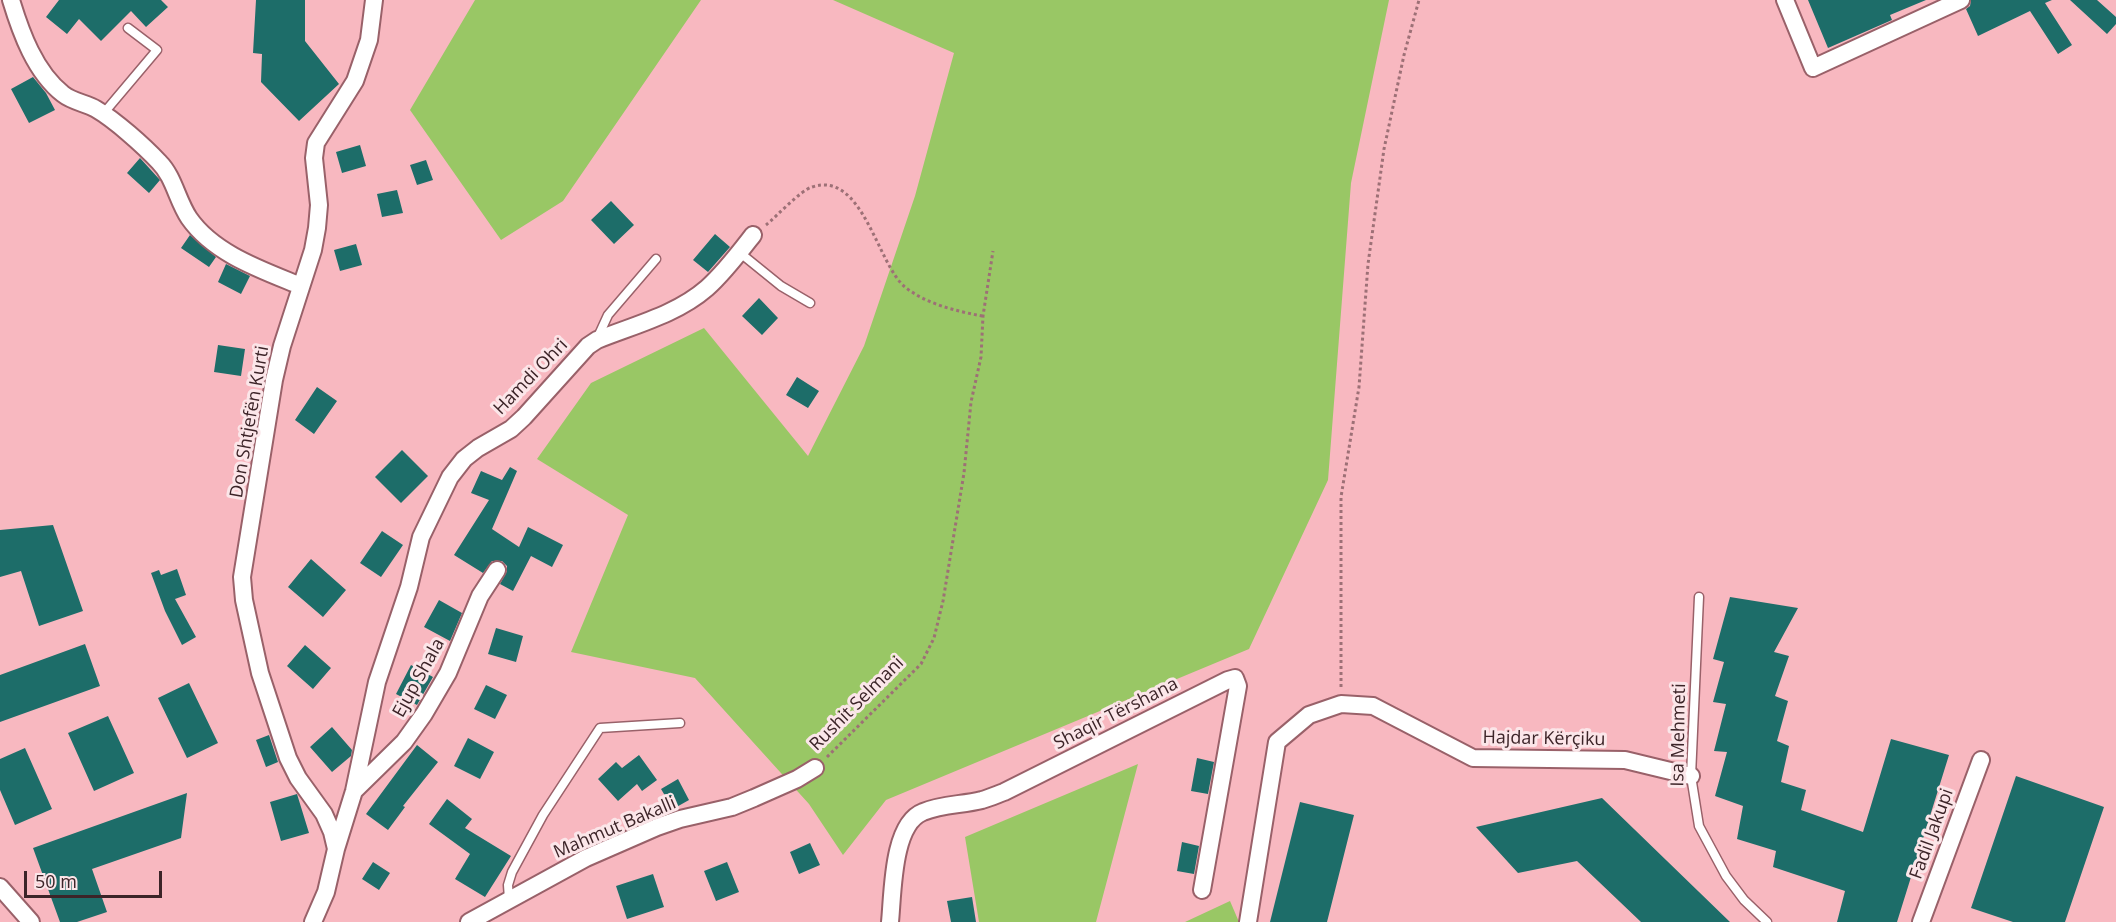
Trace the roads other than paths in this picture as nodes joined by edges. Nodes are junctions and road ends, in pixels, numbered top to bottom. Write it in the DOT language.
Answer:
graph roads {
  1 [pos="11,0"];
  2 [pos="374,0"];
  3 [pos="1785,0"];
  4 [pos="1961,0"];
  5 [pos="128,28"];
  6 [pos="103,114"];
  7 [pos="753,235"];
  8 [pos="739,252"];
  9 [pos="656,259"];
  10 [pos="301,286"];
  11 [pos="810,303"];
  12 [pos="597,340"];
  13 [pos="497,570"];
  14 [pos="1699,597"];
  15 [pos="680,723"];
  16 [pos="1981,760"];
  17 [pos="815,768"];
  18 [pos="1691,776"];
  19 [pos="354,791"];
  20 [pos="336,849"];
  21 [pos="0,887"];
  22 [pos="1202,890"];
  23 [pos="509,899"];
  24 [pos="31,922"];
  25 [pos="313,922"];
  26 [pos="469,922"];
  27 [pos="890,922"];
  28 [pos="1248,922"];
  29 [pos="1767,922"];
  30 [pos="1921,922"];
  1 -- 6 [label="street"];
  2 -- 10 [label="street, Don Shtjefën Kurti"];
  3 -- 4 [label="street"];
  5 -- 6 [label="lane"];
  6 -- 10 [label="street"];
  7 -- 8 [label="street, Hamdi Ohri"];
  8 -- 11 [label="lane"];
  8 -- 12 [label="street, Hamdi Ohri"];
  9 -- 12 [label="lane"];
  10 -- 20 [label="street, Don Shtjefën Kurti"];
  12 -- 19 [label="street, Hamdi Ohri"];
  13 -- 19 [label="street, Ejup Shala"];
  14 -- 18 [label="lane, Isa Mehmeti"];
  15 -- 23 [label="lane"];
  16 -- 30 [label="street, Fadil Jakupi"];
  17 -- 23 [label="street, Mahmut Bakalli"];
  18 -- 28 [label="street, Hajdar Kërçiku"];
  18 -- 29 [label="lane, Isa Mehmeti"];
  19 -- 20 [label="street"];
  20 -- 25 [label="street"];
  21 -- 24 [label="street"];
  22 -- 27 [label="street, Shaqir Tërshana"];
  23 -- 26 [label="street, Mahmut Bakalli"];
}
